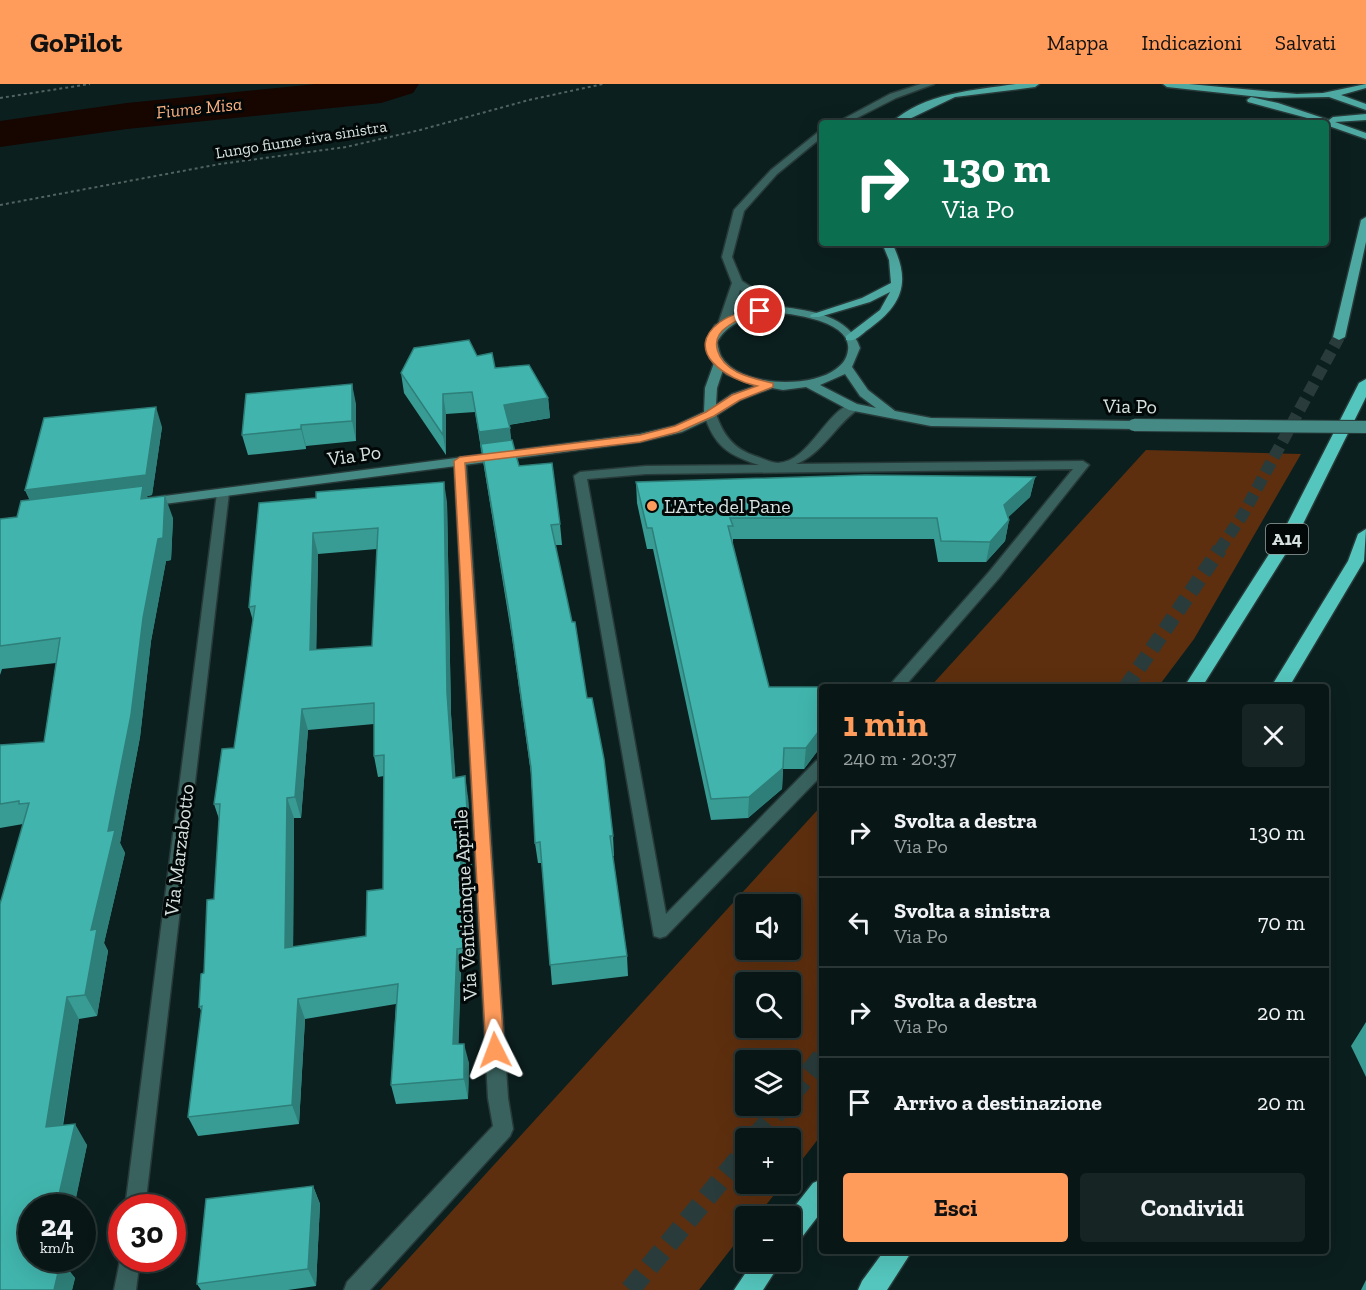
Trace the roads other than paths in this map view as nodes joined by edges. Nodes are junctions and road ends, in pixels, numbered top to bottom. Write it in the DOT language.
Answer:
graph roads {
  1 [pos="930,84"];
  2 [pos="1035,84"];
  3 [pos="1167,84"];
  4 [pos="1174,85"];
  5 [pos="1366,85"];
  6 [pos="1332,95"];
  7 [pos="1366,106"];
  8 [pos="1366,117"];
  9 [pos="846,120"];
  10 [pos="900,120"];
  11 [pos="1321,120"];
  12 [pos="1329,121"];
  13 [pos="1329,123"];
  14 [pos="819,134"];
  15 [pos="1366,136"];
  16 [pos="1366,220"];
  17 [pos="887,246"];
  18 [pos="737,283"];
  19 [pos="896,285"];
  20 [pos="781,310"];
  21 [pos="814,315"];
  22 [pos="724,324"];
  23 [pos="1339,337"];
  24 [pos="850,338"];
  25 [pos="719,364"];
  26 [pos="846,367"];
  27 [pos="1366,383"];
  28 [pos="808,384"];
  29 [pos="769,385"];
  30 [pos="853,407"];
  31 [pos="710,414"];
  32 [pos="894,416"];
  33 [pos="1366,427"];
  34 [pos="460,461"];
  35 [pos="777,467"];
  36 [pos="223,493"];
  37 [pos="141,503"];
  38 [pos="1366,534"];
  39 [pos="898,684"];
  40 [pos="1195,684"];
  41 [pos="1282,684"];
  42 [pos="819,768"];
  43 [pos="137,1194"];
  44 [pos="819,1195"];
  45 [pos="801,1218"];
  46 [pos="897,1254"];
  47 [pos="127,1272"];
  48 [pos="760,1272"];
  49 [pos="125,1290"];
  50 [pos="355,1290"];
  51 [pos="747,1290"];
  52 [pos="871,1290"];
  1 -- 9 [label="street"];
  2 -- 10 [label="main road"];
  3 -- 4 [label="main road"];
  4 -- 6 [label="main road"];
  4 -- 11 [label="main road"];
  5 -- 6 [label="main road"];
  6 -- 7 [label="main road"];
  8 -- 12 [label="main road"];
  13 -- 15 [label="main road"];
  14 -- 18 [label="street"];
  16 -- 23 [label="main road"];
  17 -- 19 [label="main road"];
  18 -- 20 [label="street"];
  18 -- 22 [label="street"];
  19 -- 21 [label="main road"];
  19 -- 24 [label="main road"];
  20 -- 21 [label="street"];
  20 -- 22 [label="street"];
  21 -- 24 [label="street"];
  22 -- 25 [label="street"];
  24 -- 26 [label="street"];
  25 -- 29 [label="street, Via Po"];
  25 -- 31 [label="street"];
  26 -- 28 [label="street, Via Po"];
  26 -- 32 [label="street"];
  27 -- 40 [label="highway, A14"];
  28 -- 29 [label="street, Via Po"];
  28 -- 30 [label="street, Via Po"];
  29 -- 31 [label="street, Via Po"];
  30 -- 32 [label="street, Via Po"];
  30 -- 35 [label="street"];
  31 -- 34 [label="street, Via Po"];
  31 -- 35 [label="street"];
  32 -- 33 [label="street, Via Po, bridge"];
  34 -- 36 [label="street, Via Po"];
  34 -- 50 [label="street, Via Venticinque Aprile"];
  35 -- 39 [label="street"];
  35 -- 42 [label="street"];
  36 -- 37 [label="street, Via Po"];
  36 -- 43 [label="street, Via Marzabotto"];
  38 -- 41 [label="highway"];
  44 -- 45 [label="highway"];
  46 -- 52 [label="highway"];
  47 -- 49 [label="street"];
  48 -- 51 [label="highway"];
}
